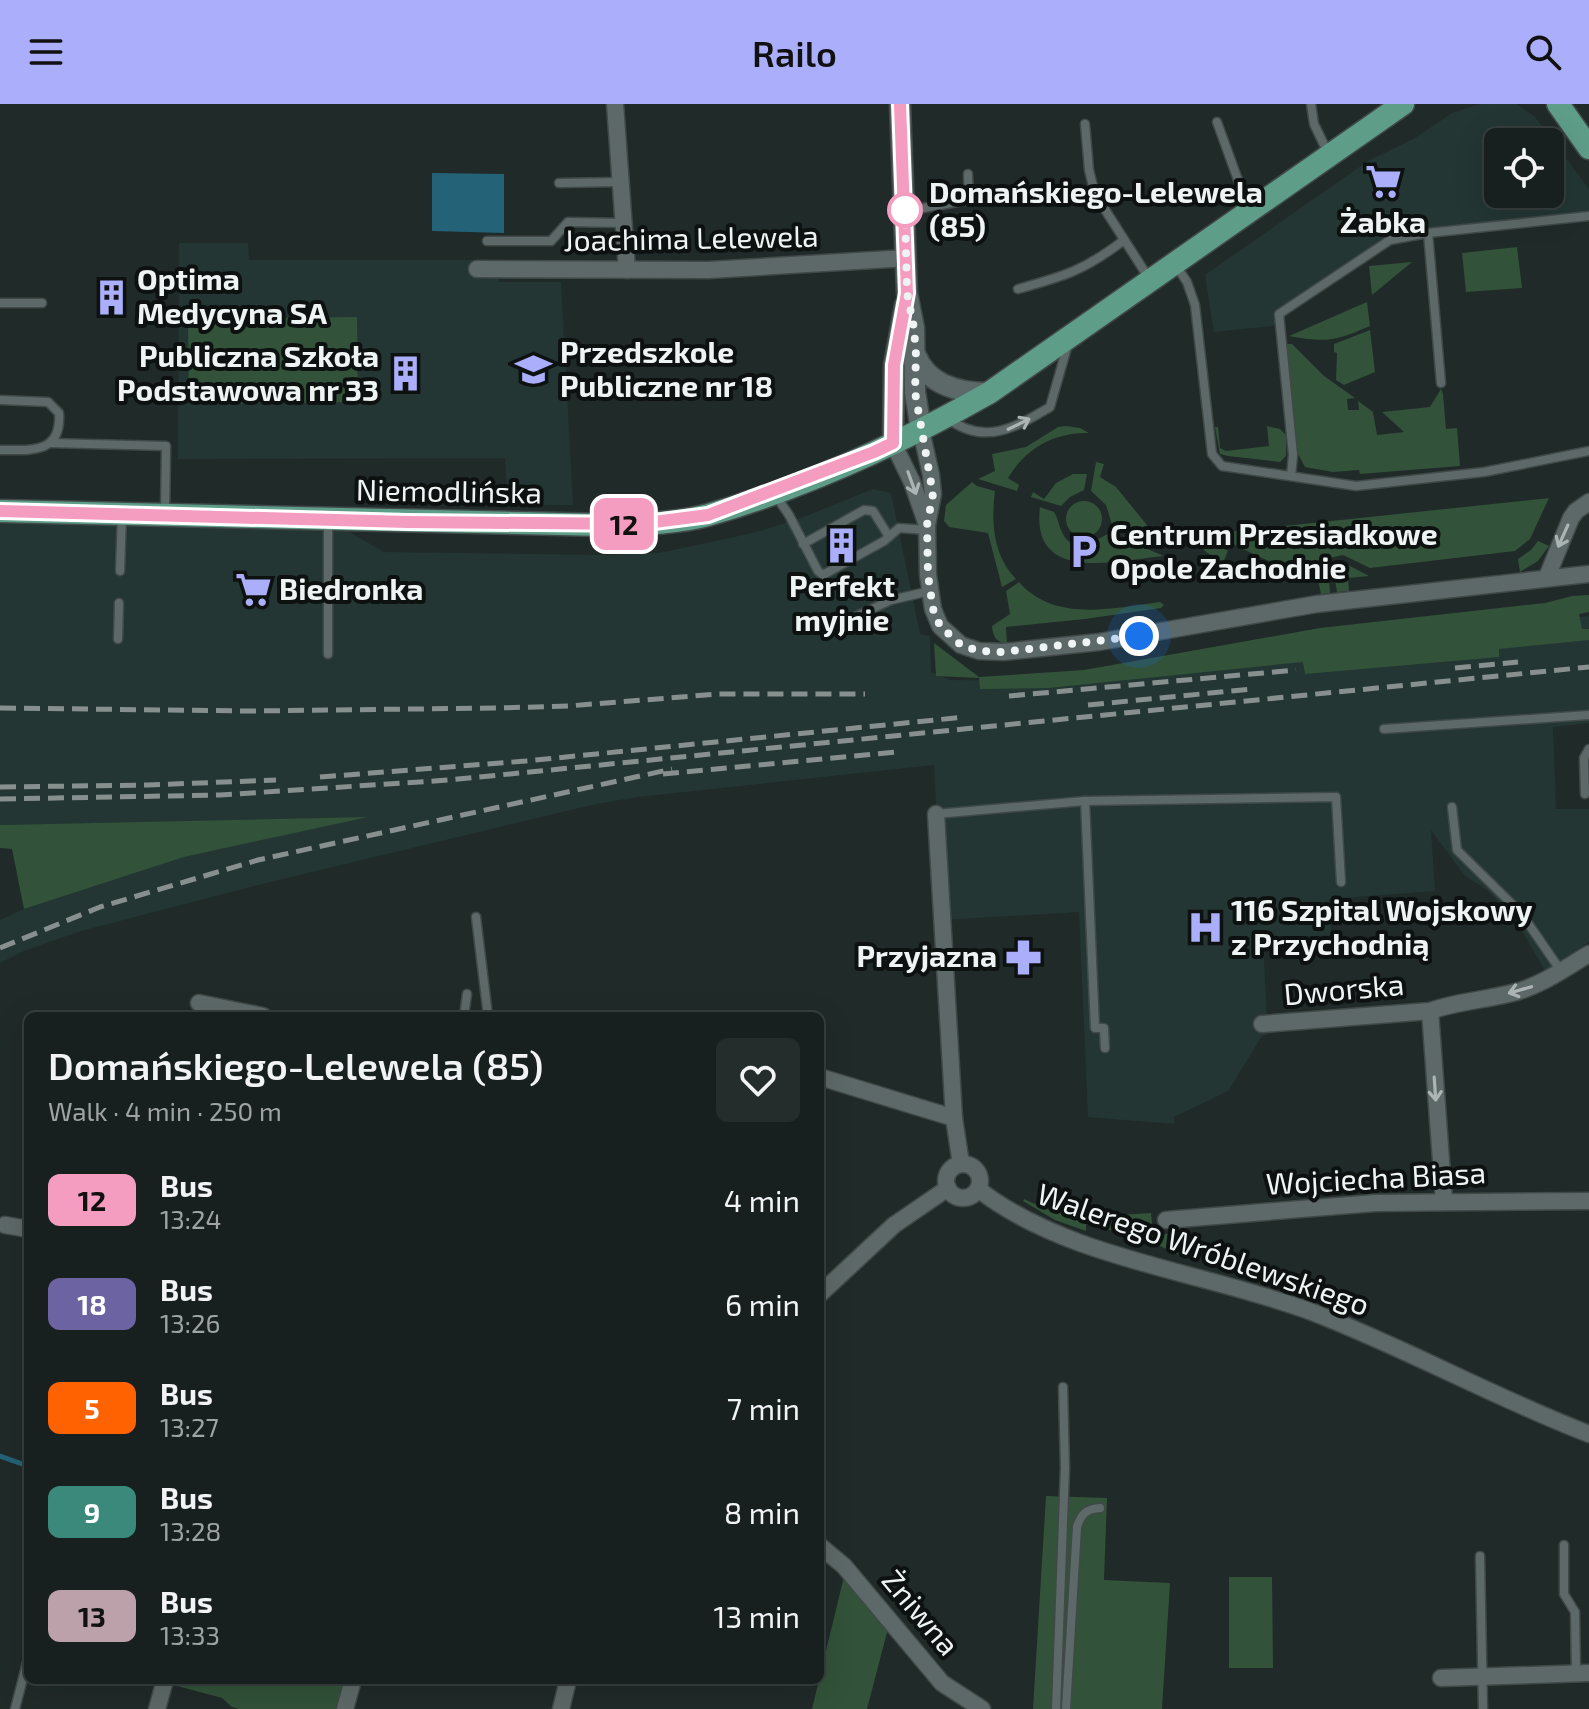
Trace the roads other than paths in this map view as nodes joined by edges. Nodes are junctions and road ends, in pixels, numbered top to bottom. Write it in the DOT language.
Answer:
graph roads {
  1 [pos="615,104"];
  2 [pos="900,104"];
  3 [pos="1311,104"];
  4 [pos="1403,104"];
  5 [pos="1558,104"];
  6 [pos="1217,122"];
  7 [pos="1085,124"];
  8 [pos="1589,148"];
  9 [pos="1329,154"];
  10 [pos="968,174"];
  11 [pos="622,182"];
  12 [pos="559,183"];
  13 [pos="1255,207"];
  14 [pos="905,211"];
  15 [pos="1589,216"];
  16 [pos="624,223"];
  17 [pos="1589,224"];
  18 [pos="1428,233"];
  19 [pos="1124,240"];
  20 [pos="487,241"];
  21 [pos="907,258"];
  22 [pos="1175,263"];
  23 [pos="477,269"];
  24 [pos="627,270"];
  25 [pos="1150,280"];
  26 [pos="1018,289"];
  27 [pos="907,293"];
  28 [pos="0,303"];
  29 [pos="42,303"];
  30 [pos="1071,335"];
  31 [pos="916,355"];
  32 [pos="1441,383"];
  33 [pos="989,393"];
  34 [pos="0,400"];
  35 [pos="946,417"];
  36 [pos="921,430"];
  37 [pos="51,443"];
  38 [pos="893,443"];
  39 [pos="0,450"];
  40 [pos="1589,451"];
  41 [pos="1291,476"];
  42 [pos="773,492"];
  43 [pos="1589,502"];
  44 [pos="0,511"];
  45 [pos="122,515"];
  46 [pos="165,516"];
  47 [pos="328,520"];
  48 [pos="927,528"];
  49 [pos="888,535"];
  50 [pos="803,544"];
  51 [pos="120,571"];
  52 [pos="1589,574"];
  53 [pos="1547,577"];
  54 [pos="930,591"];
  55 [pos="119,603"];
  56 [pos="842,623"];
  57 [pos="118,639"];
  58 [pos="328,654"];
  59 [pos="1589,715"];
  60 [pos="1384,729"];
  61 [pos="1589,749"];
  62 [pos="1585,794"];
  63 [pos="1085,801"];
  64 [pos="1452,807"];
  65 [pos="936,814"];
  66 [pos="1341,882"];
  67 [pos="476,917"];
  68 [pos="1589,954"];
  69 [pos="1562,972"];
  70 [pos="467,994"];
  71 [pos="199,1003"];
  72 [pos="1430,1011"];
  73 [pos="243,1012"];
  74 [pos="465,1012"];
  75 [pos="488,1012"];
  76 [pos="1262,1024"];
  77 [pos="1105,1048"];
  78 [pos="824,1078"];
  79 [pos="954,1118"];
  80 [pos="961,1164"];
  81 [pos="948,1188"];
  82 [pos="978,1189"];
  83 [pos="1444,1201"];
  84 [pos="1589,1201"];
  85 [pos="1166,1220"];
  86 [pos="5,1225"];
  87 [pos="24,1228"];
  88 [pos="824,1290"];
  89 [pos="1063,1387"];
  90 [pos="1589,1434"];
  91 [pos="1100,1508"];
  92 [pos="1564,1545"];
  93 [pos="824,1549"];
  94 [pos="1480,1556"];
  95 [pos="24,1674"];
  96 [pos="1582,1674"];
  97 [pos="1483,1677"];
  98 [pos="1441,1678"];
  99 [pos="164,1684"];
  100 [pos="352,1684"];
  101 [pos="567,1684"];
  102 [pos="15,1709"];
  103 [pos="157,1709"];
  104 [pos="345,1709"];
  105 [pos="561,1709"];
  106 [pos="982,1709"];
  107 [pos="1056,1709"];
  108 [pos="1066,1709"];
  109 [pos="1483,1709"];
  1 -- 11 [label="street"];
  2 -- 14 [label="street"];
  3 -- 9 [label="lane"];
  4 -- 9 [label="main road, Niemodlińska"];
  5 -- 8 [label="main road"];
  6 -- 13 [label="lane"];
  7 -- 19 [label="lane"];
  9 -- 13 [label="main road, Niemodlińska"];
  10 -- 14 [label="lane"];
  11 -- 12 [label="lane"];
  11 -- 16 [label="street"];
  13 -- 22 [label="main road, Niemodlińska"];
  14 -- 21 [label="street"];
  15 -- 17 [label="lane"];
  15 -- 18 [label="lane"];
  16 -- 20 [label="lane"];
  16 -- 24 [label="street"];
  18 -- 32 [label="lane"];
  18 -- 41 [label="lane"];
  19 -- 25 [label="lane"];
  19 -- 26 [label="lane"];
  21 -- 24 [label="street, Joachima Lelewela"];
  21 -- 27 [label="street"];
  22 -- 25 [label="main road, Niemodlińska"];
  22 -- 41 [label="lane"];
  23 -- 24 [label="street, Joachima Lelewela"];
  25 -- 30 [label="main road, Niemodlińska"];
  27 -- 31 [label="street"];
  27 -- 38 [label="street"];
  28 -- 29 [label="lane"];
  30 -- 33 [label="main road, Niemodlińska"];
  35 -- 30 [label="lane, one-way"];
  31 -- 33 [label="street"];
  31 -- 36 [label="street"];
  33 -- 35 [label="main road, Niemodlińska"];
  34 -- 37 [label="lane"];
  35 -- 36 [label="main road, Niemodlińska"];
  36 -- 38 [label="main road, Niemodlińska"];
  36 -- 48 [label="street"];
  37 -- 39 [label="lane"];
  37 -- 46 [label="lane"];
  38 -- 42 [label="main road, Niemodlińska"];
  38 -- 48 [label="street, one-way"];
  40 -- 41 [label="lane"];
  42 -- 47 [label="main road, Niemodlińska"];
  42 -- 50 [label="lane"];
  43 -- 53 [label="street, one-way"];
  44 -- 45 [label="main road, Niemodlińska"];
  45 -- 46 [label="main road, Niemodlińska"];
  45 -- 51 [label="lane"];
  46 -- 47 [label="main road, Niemodlińska"];
  47 -- 58 [label="lane"];
  48 -- 49 [label="lane"];
  48 -- 54 [label="street"];
  49 -- 50 [label="lane"];
  49 -- 50 [label="lane"];
  52 -- 53 [label="street"];
  53 -- 54 [label="street"];
  54 -- 56 [label="lane"];
  55 -- 57 [label="lane"];
  59 -- 60 [label="lane"];
  61 -- 62 [label="lane"];
  63 -- 65 [label="lane"];
  63 -- 66 [label="lane"];
  63 -- 77 [label="lane"];
  64 -- 69 [label="lane"];
  65 -- 79 [label="street"];
  67 -- 75 [label="lane"];
  68 -- 69 [label="street, Dworska"];
  69 -- 72 [label="street, Dworska, one-way"];
  70 -- 74 [label="lane"];
  71 -- 73 [label="street"];
  72 -- 76 [label="street, Dworska"];
  72 -- 83 [label="street, Dworska, one-way"];
  78 -- 79 [label="street"];
  79 -- 80 [label="street"];
  80 -- 81 [label="street"];
  80 -- 82 [label="street"];
  81 -- 82 [label="street"];
  81 -- 88 [label="street"];
  82 -- 90 [label="street, Walerego Wróblewskiego"];
  83 -- 84 [label="street, Wojciecha Biasa"];
  83 -- 85 [label="street, Wojciecha Biasa"];
  86 -- 87 [label="street"];
  89 -- 107 [label="lane"];
  91 -- 108 [label="lane"];
  92 -- 96 [label="lane"];
  93 -- 106 [label="street, Żniwna"];
  94 -- 97 [label="lane"];
  95 -- 102 [label="lane"];
  96 -- 97 [label="street"];
  97 -- 98 [label="street"];
  97 -- 109 [label="lane"];
  99 -- 103 [label="street"];
  100 -- 104 [label="street"];
  101 -- 105 [label="street"];
}
